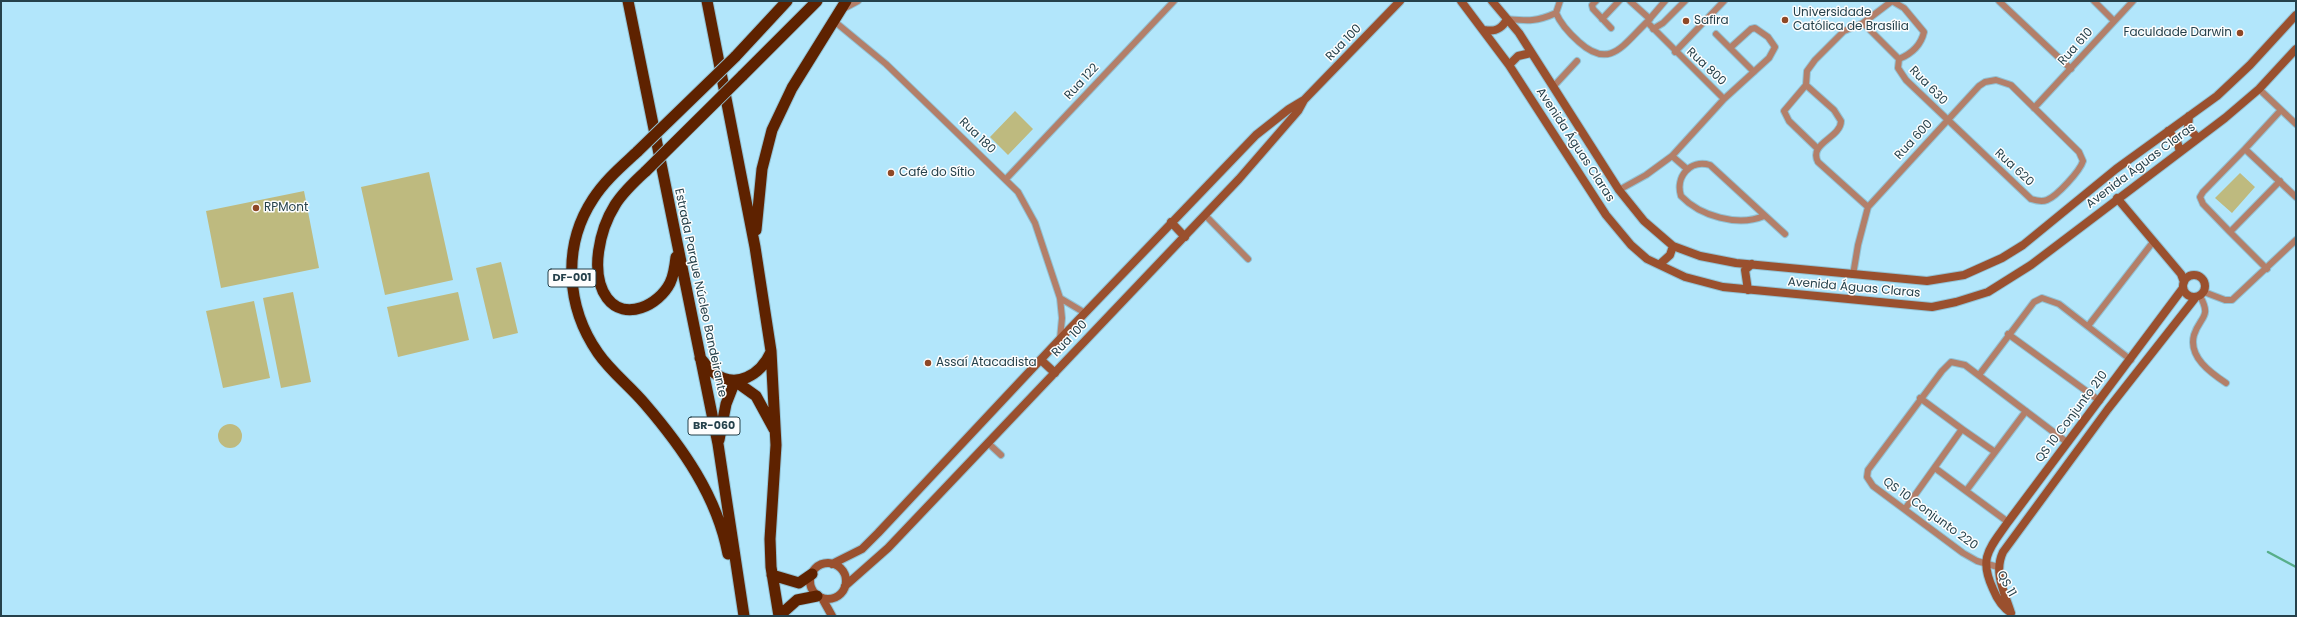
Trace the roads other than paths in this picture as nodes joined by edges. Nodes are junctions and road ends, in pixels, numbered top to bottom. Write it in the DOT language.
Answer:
graph roads {
  1 [pos="628,1"];
  2 [pos="708,1"];
  3 [pos="787,1"];
  4 [pos="817,1"];
  5 [pos="846,1"];
  6 [pos="858,1"];
  7 [pos="1174,1"];
  8 [pos="1400,1"];
  9 [pos="1461,1"];
  10 [pos="1492,1"];
  11 [pos="1560,1"];
  12 [pos="1596,1"];
  13 [pos="1619,1"];
  14 [pos="1630,1"];
  15 [pos="1665,1"];
  16 [pos="1685,1"];
  17 [pos="1724,1"];
  18 [pos="1999,1"];
  19 [pos="2094,1"];
  20 [pos="2133,1"];
  21 [pos="840,11"];
  22 [pos="1556,13"];
  23 [pos="2296,15"];
  24 [pos="1507,19"];
  25 [pos="1602,19"];
  26 [pos="834,21"];
  27 [pos="1648,21"];
  28 [pos="2114,21"];
  29 [pos="1863,23"];
  30 [pos="1611,28"];
  31 [pos="1653,29"];
  32 [pos="1484,30"];
  33 [pos="1716,34"];
  34 [pos="1730,48"];
  35 [pos="2296,49"];
  36 [pos="1675,52"];
  37 [pos="1531,53"];
  38 [pos="1899,59"];
  39 [pos="1577,61"];
  40 [pos="1509,65"];
  41 [pos="2071,69"];
  42 [pos="1754,72"];
  43 [pos="1806,85"];
  44 [pos="1552,87"];
  45 [pos="2259,89"];
  46 [pos="1724,99"];
  47 [pos="1304,100"];
  48 [pos="2034,108"];
  49 [pos="2282,110"];
  50 [pos="2189,116"];
  51 [pos="1947,120"];
  52 [pos="2296,124"];
  53 [pos="2168,131"];
  54 [pos="2198,138"];
  55 [pos="1818,149"];
  56 [pos="2245,149"];
  57 [pos="2180,152"];
  58 [pos="1672,156"];
  59 [pos="1687,169"];
  60 [pos="1006,179"];
  61 [pos="2280,181"];
  62 [pos="1620,190"];
  63 [pos="2296,197"];
  64 [pos="2117,198"];
  65 [pos="1868,207"];
  66 [pos="1206,215"];
  67 [pos="1764,216"];
  68 [pos="1171,222"];
  69 [pos="2230,232"];
  70 [pos="1785,234"];
  71 [pos="1185,237"];
  72 [pos="2296,240"];
  73 [pos="2153,242"];
  74 [pos="1673,246"];
  75 [pos="755,247"];
  76 [pos="677,250"];
  77 [pos="1248,259"];
  78 [pos="1660,264"];
  79 [pos="1752,264"];
  80 [pos="2175,268"];
  81 [pos="2267,269"];
  82 [pos="1854,275"];
  83 [pos="2191,275"];
  84 [pos="2183,285"];
  85 [pos="1748,290"];
  86 [pos="2200,295"];
  87 [pos="1060,298"];
  88 [pos="1085,313"];
  89 [pos="2088,326"];
  90 [pos="2008,334"];
  91 [pos="1060,339"];
  92 [pos="771,351"];
  93 [pos="700,357"];
  94 [pos="1041,360"];
  95 [pos="2131,360"];
  96 [pos="1055,373"];
  97 [pos="1980,375"];
  98 [pos="735,381"];
  99 [pos="2226,383"];
  100 [pos="1920,398"];
  101 [pos="2100,401"];
  102 [pos="2026,411"];
  103 [pos="1962,429"];
  104 [pos="775,431"];
  105 [pos="988,443"];
  106 [pos="2068,443"];
  107 [pos="718,444"];
  108 [pos="1995,452"];
  109 [pos="1001,455"];
  110 [pos="1935,468"];
  111 [pos="1966,491"];
  112 [pos="1905,509"];
  113 [pos="2008,522"];
  114 [pos="832,564"];
  115 [pos="1984,564"];
  116 [pos="1998,567"];
  117 [pos="771,571"];
  118 [pos="812,574"];
  119 [pos="845,586"];
  120 [pos="820,597"];
  121 [pos="834,598"];
  122 [pos="742,603"];
  123 [pos="2012,614"];
  124 [pos="744,616"];
  125 [pos="773,616"];
  126 [pos="779,616"];
  127 [pos="832,616"];
  1 -- 76 [label="highway, Estrada Parque Núcleo Bandeirante / BR-060"];
  2 -- 75 [label="highway"];
  3 -- 122 [label="highway, DF-001, bridge"];
  4 -- 76 [label="highway, DF-001, bridge"];
  5 -- 21 [label="highway"];
  6 -- 21 [label="street"];
  7 -- 60 [label="street, Rua 122"];
  8 -- 47 [label="street, Rua 100"];
  9 -- 32 [label="street, Avenida Águas Claras"];
  10 -- 24 [label="street, Avenida Águas Claras"];
  11 -- 22 [label="street"];
  12 -- 25 [label="street"];
  13 -- 25 [label="street"];
  14 -- 27 [label="street, Rua 800"];
  15 -- 27 [label="street"];
  16 -- 31 [label="street"];
  17 -- 36 [label="street"];
  18 -- 41 [label="street"];
  19 -- 28 [label="street"];
  20 -- 28 [label="street, Rua 610"];
  21 -- 26 [label="highway"];
  22 -- 24 [label="street"];
  22 -- 27 [label="street"];
  23 -- 50 [label="street, Avenida Águas Claras"];
  24 -- 32 [label="street"];
  24 -- 37 [label="street, Avenida Águas Claras"];
  25 -- 30 [label="street"];
  26 -- 60 [label="street, Rua 180"];
  26 -- 75 [label="highway"];
  27 -- 31 [label="street, Rua 800"];
  28 -- 41 [label="street, Rua 610"];
  29 -- 38 [label="street"];
  29 -- 38 [label="street, Rua 630"];
  29 -- 43 [label="street"];
  31 -- 36 [label="street, Rua 800"];
  32 -- 40 [label="street, Avenida Águas Claras"];
  33 -- 34 [label="street"];
  34 -- 42 [label="street"];
  34 -- 42 [label="street"];
  35 -- 45 [label="street, Avenida Águas Claras"];
  36 -- 46 [label="street, Rua 800"];
  37 -- 40 [label="street"];
  37 -- 44 [label="street, Avenida Águas Claras"];
  38 -- 51 [label="street, Rua 630"];
  39 -- 44 [label="street"];
  40 -- 78 [label="street, Avenida Águas Claras"];
  41 -- 48 [label="street, Rua 610"];
  42 -- 46 [label="street"];
  43 -- 55 [label="street"];
  43 -- 55 [label="street"];
  44 -- 62 [label="street, Avenida Águas Claras"];
  45 -- 49 [label="street"];
  45 -- 54 [label="street, Avenida Águas Claras"];
  46 -- 58 [label="street, Rua 800"];
  47 -- 66 [label="street, Rua 100"];
  47 -- 68 [label="street, Rua 100"];
  48 -- 51 [label="street, Rua 600"];
  48 -- 51 [label="street, Rua 620"];
  49 -- 52 [label="street"];
  49 -- 56 [label="street"];
  50 -- 53 [label="street, Avenida Águas Claras"];
  50 -- 54 [label="street"];
  51 -- 65 [label="street, Rua 600"];
  53 -- 57 [label="street"];
  53 -- 82 [label="street, Avenida Águas Claras"];
  54 -- 57 [label="street, Avenida Águas Claras"];
  55 -- 65 [label="street"];
  56 -- 61 [label="street"];
  56 -- 69 [label="street"];
  57 -- 64 [label="street, Avenida Águas Claras"];
  58 -- 59 [label="street"];
  58 -- 62 [label="street, Rua 800"];
  59 -- 67 [label="street"];
  59 -- 67 [label="street"];
  60 -- 87 [label="street, Rua 180"];
  61 -- 63 [label="street"];
  61 -- 69 [label="street"];
  62 -- 74 [label="street, Avenida Águas Claras"];
  64 -- 73 [label="street"];
  64 -- 85 [label="street, Avenida Águas Claras"];
  65 -- 82 [label="street, Rua 600"];
  66 -- 71 [label="street, Rua 100"];
  66 -- 77 [label="street"];
  67 -- 70 [label="street"];
  68 -- 71 [label="street"];
  68 -- 88 [label="street, Rua 100"];
  69 -- 81 [label="street"];
  71 -- 96 [label="street, Rua 100"];
  72 -- 81 [label="street"];
  73 -- 80 [label="street"];
  73 -- 89 [label="street"];
  74 -- 78 [label="street"];
  74 -- 79 [label="street, Avenida Águas Claras"];
  75 -- 92 [label="highway"];
  76 -- 93 [label="highway, Estrada Parque Núcleo Bandeirante / BR-060"];
  78 -- 85 [label="street, Avenida Águas Claras"];
  79 -- 82 [label="street, Avenida Águas Claras"];
  79 -- 85 [label="street"];
  80 -- 83 [label="street"];
  80 -- 84 [label="street"];
  81 -- 86 [label="street"];
  83 -- 84 [label="street"];
  83 -- 86 [label="street"];
  84 -- 86 [label="street"];
  84 -- 95 [label="street, QS 10 Conjunto 210"];
  86 -- 99 [label="street"];
  86 -- 116 [label="street, QS 10 Conjunto 210"];
  87 -- 88 [label="street"];
  87 -- 91 [label="street, Rua 180"];
  88 -- 91 [label="street, Rua 100"];
  89 -- 90 [label="street"];
  89 -- 95 [label="street"];
  90 -- 97 [label="street"];
  90 -- 101 [label="street"];
  91 -- 94 [label="street, Rua 100"];
  92 -- 98 [label="highway"];
  92 -- 104 [label="highway"];
  93 -- 98 [label="highway"];
  93 -- 107 [label="highway, Estrada Parque Núcleo Bandeirante / BR-060"];
  94 -- 96 [label="street"];
  94 -- 114 [label="street, Rua 100"];
  95 -- 101 [label="street, QS 10 Conjunto 210"];
  96 -- 105 [label="street, Rua 100"];
  97 -- 100 [label="street"];
  97 -- 102 [label="street"];
  98 -- 104 [label="highway"];
  98 -- 107 [label="highway"];
  100 -- 103 [label="street"];
  100 -- 112 [label="street, QS 10 Conjunto 220"];
  101 -- 106 [label="street, QS 10 Conjunto 210"];
  102 -- 106 [label="street"];
  102 -- 108 [label="street"];
  103 -- 108 [label="street"];
  103 -- 110 [label="street"];
  104 -- 117 [label="highway"];
  105 -- 109 [label="street"];
  105 -- 119 [label="street, Rua 100"];
  106 -- 113 [label="street, QS 10 Conjunto 210"];
  107 -- 122 [label="highway, Estrada Parque Núcleo Bandeirante / BR-060"];
  108 -- 111 [label="street"];
  110 -- 111 [label="street"];
  110 -- 112 [label="street"];
  111 -- 113 [label="street"];
  112 -- 115 [label="street, QS 10 Conjunto 220"];
  113 -- 115 [label="street, QS 10 Conjunto 210"];
  114 -- 118 [label="street"];
  114 -- 119 [label="street"];
  115 -- 116 [label="street, QS 10 Conjunto 220"];
  115 -- 123 [label="street, QS 11"];
  116 -- 123 [label="street, QS 11"];
  117 -- 118 [label="highway"];
  117 -- 125 [label="highway"];
  117 -- 126 [label="highway"];
  118 -- 120 [label="street"];
  119 -- 121 [label="street"];
  120 -- 121 [label="street"];
  120 -- 126 [label="highway"];
  120 -- 127 [label="street"];
  121 -- 127 [label="street"];
  122 -- 124 [label="highway, Estrada Parque Núcleo Bandeirante / BR-060"];
}
